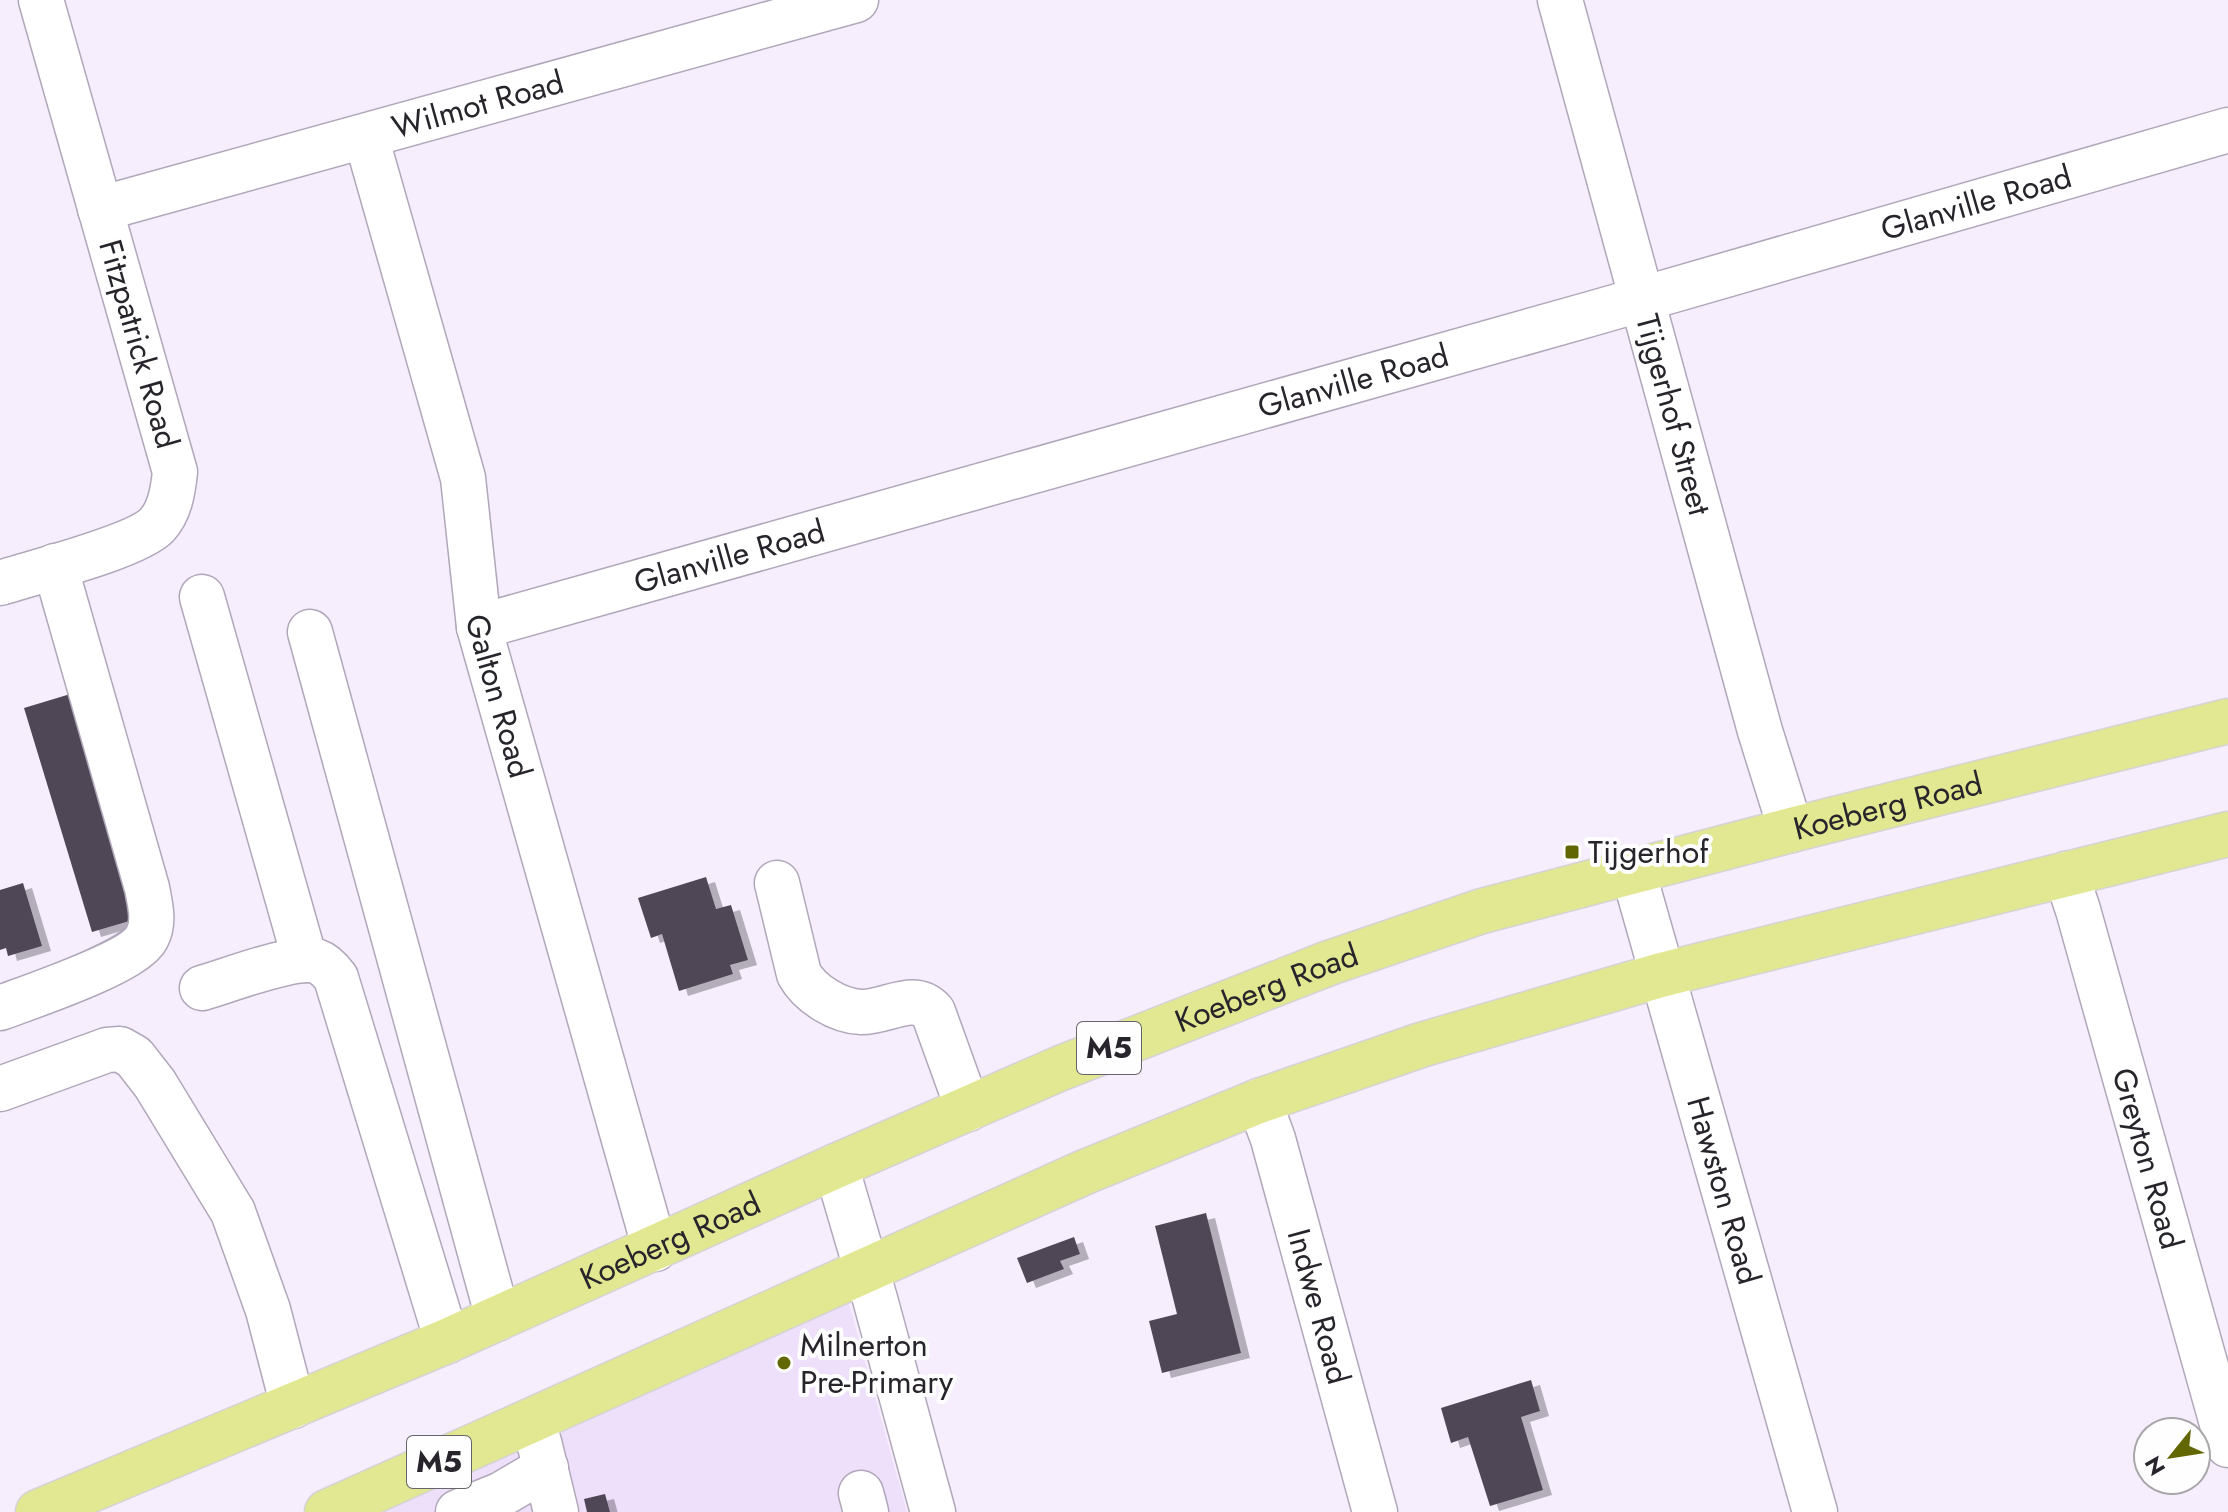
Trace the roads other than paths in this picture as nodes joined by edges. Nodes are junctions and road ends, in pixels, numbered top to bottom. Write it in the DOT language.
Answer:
graph roads {
  1 [pos="41,0"];
  2 [pos="856,0"];
  3 [pos="1560,0"];
  4 [pos="2228,130"];
  5 [pos="366,137"];
  6 [pos="100,209"];
  7 [pos="1643,299"];
  8 [pos="55,566"];
  9 [pos="0,583"];
  10 [pos="202,597"];
  11 [pos="479,627"];
  12 [pos="310,632"];
  13 [pos="2228,721"];
  14 [pos="1791,830"];
  15 [pos="2228,834"];
  16 [pos="1633,871"];
  17 [pos="2066,874"];
  18 [pos="777,883"];
  19 [pos="305,960"];
  20 [pos="1661,975"];
  21 [pos="202,988"];
  22 [pos="0,1008"];
  23 [pos="0,1089"];
  24 [pos="1259,1101"];
  25 [pos="968,1109"];
  26 [pos="836,1166"];
  27 [pos="655,1249"];
  28 [pos="865,1270"];
  29 [pos="498,1318"];
  30 [pos="447,1341"];
  31 [pos="293,1406"];
  32 [pos="534,1421"];
  33 [pos="2228,1445"];
  34 [pos="546,1468"];
  35 [pos="38,1512"];
  36 [pos="327,1512"];
  37 [pos="458,1512"];
  38 [pos="556,1512"];
  39 [pos="933,1512"];
  40 [pos="1375,1512"];
  41 [pos="1815,1512"];
  1 -- 6 [label="street, Fitzpatrick Road"];
  2 -- 5 [label="street, Wilmot Road"];
  3 -- 7 [label="street, Tijgerhof Street"];
  4 -- 7 [label="street, Glanville Road"];
  5 -- 6 [label="street, Wilmot Road"];
  5 -- 11 [label="street, Galton Road"];
  6 -- 8 [label="street, Fitzpatrick Road"];
  7 -- 11 [label="street, Glanville Road"];
  7 -- 14 [label="street, Tijgerhof Street"];
  8 -- 9 [label="street, Fitzpatrick Road"];
  8 -- 22 [label="street"];
  10 -- 19 [label="street"];
  11 -- 27 [label="street, Galton Road"];
  12 -- 29 [label="street"];
  13 -- 14 [label="main road, Koeberg Road / M5"];
  14 -- 16 [label="main road, Koeberg Road / M5"];
  15 -- 17 [label="main road, M5"];
  16 -- 20 [label="street, Hawston Road"];
  16 -- 25 [label="main road, Koeberg Road / M5"];
  17 -- 20 [label="main road, M5"];
  17 -- 33 [label="street, Greyton Road"];
  18 -- 25 [label="street"];
  19 -- 21 [label="street"];
  19 -- 30 [label="street"];
  20 -- 24 [label="main road, M5"];
  20 -- 41 [label="street, Hawston Road"];
  23 -- 31 [label="street"];
  24 -- 28 [label="main road, M5"];
  24 -- 40 [label="street, Indwe Road"];
  25 -- 26 [label="main road, Koeberg Road / M5"];
  26 -- 27 [label="main road, Koeberg Road / M5"];
  26 -- 28 [label="street"];
  27 -- 29 [label="main road, Koeberg Road / M5"];
  28 -- 32 [label="main road, M5"];
  28 -- 39 [label="street"];
  29 -- 30 [label="main road, Koeberg Road / M5"];
  30 -- 31 [label="main road, Koeberg Road / M5"];
  31 -- 35 [label="main road, Koeberg Road / M5"];
  32 -- 34 [label="street"];
  32 -- 36 [label="main road, M5"];
  34 -- 37 [label="street"];
  34 -- 38 [label="street"];
}
